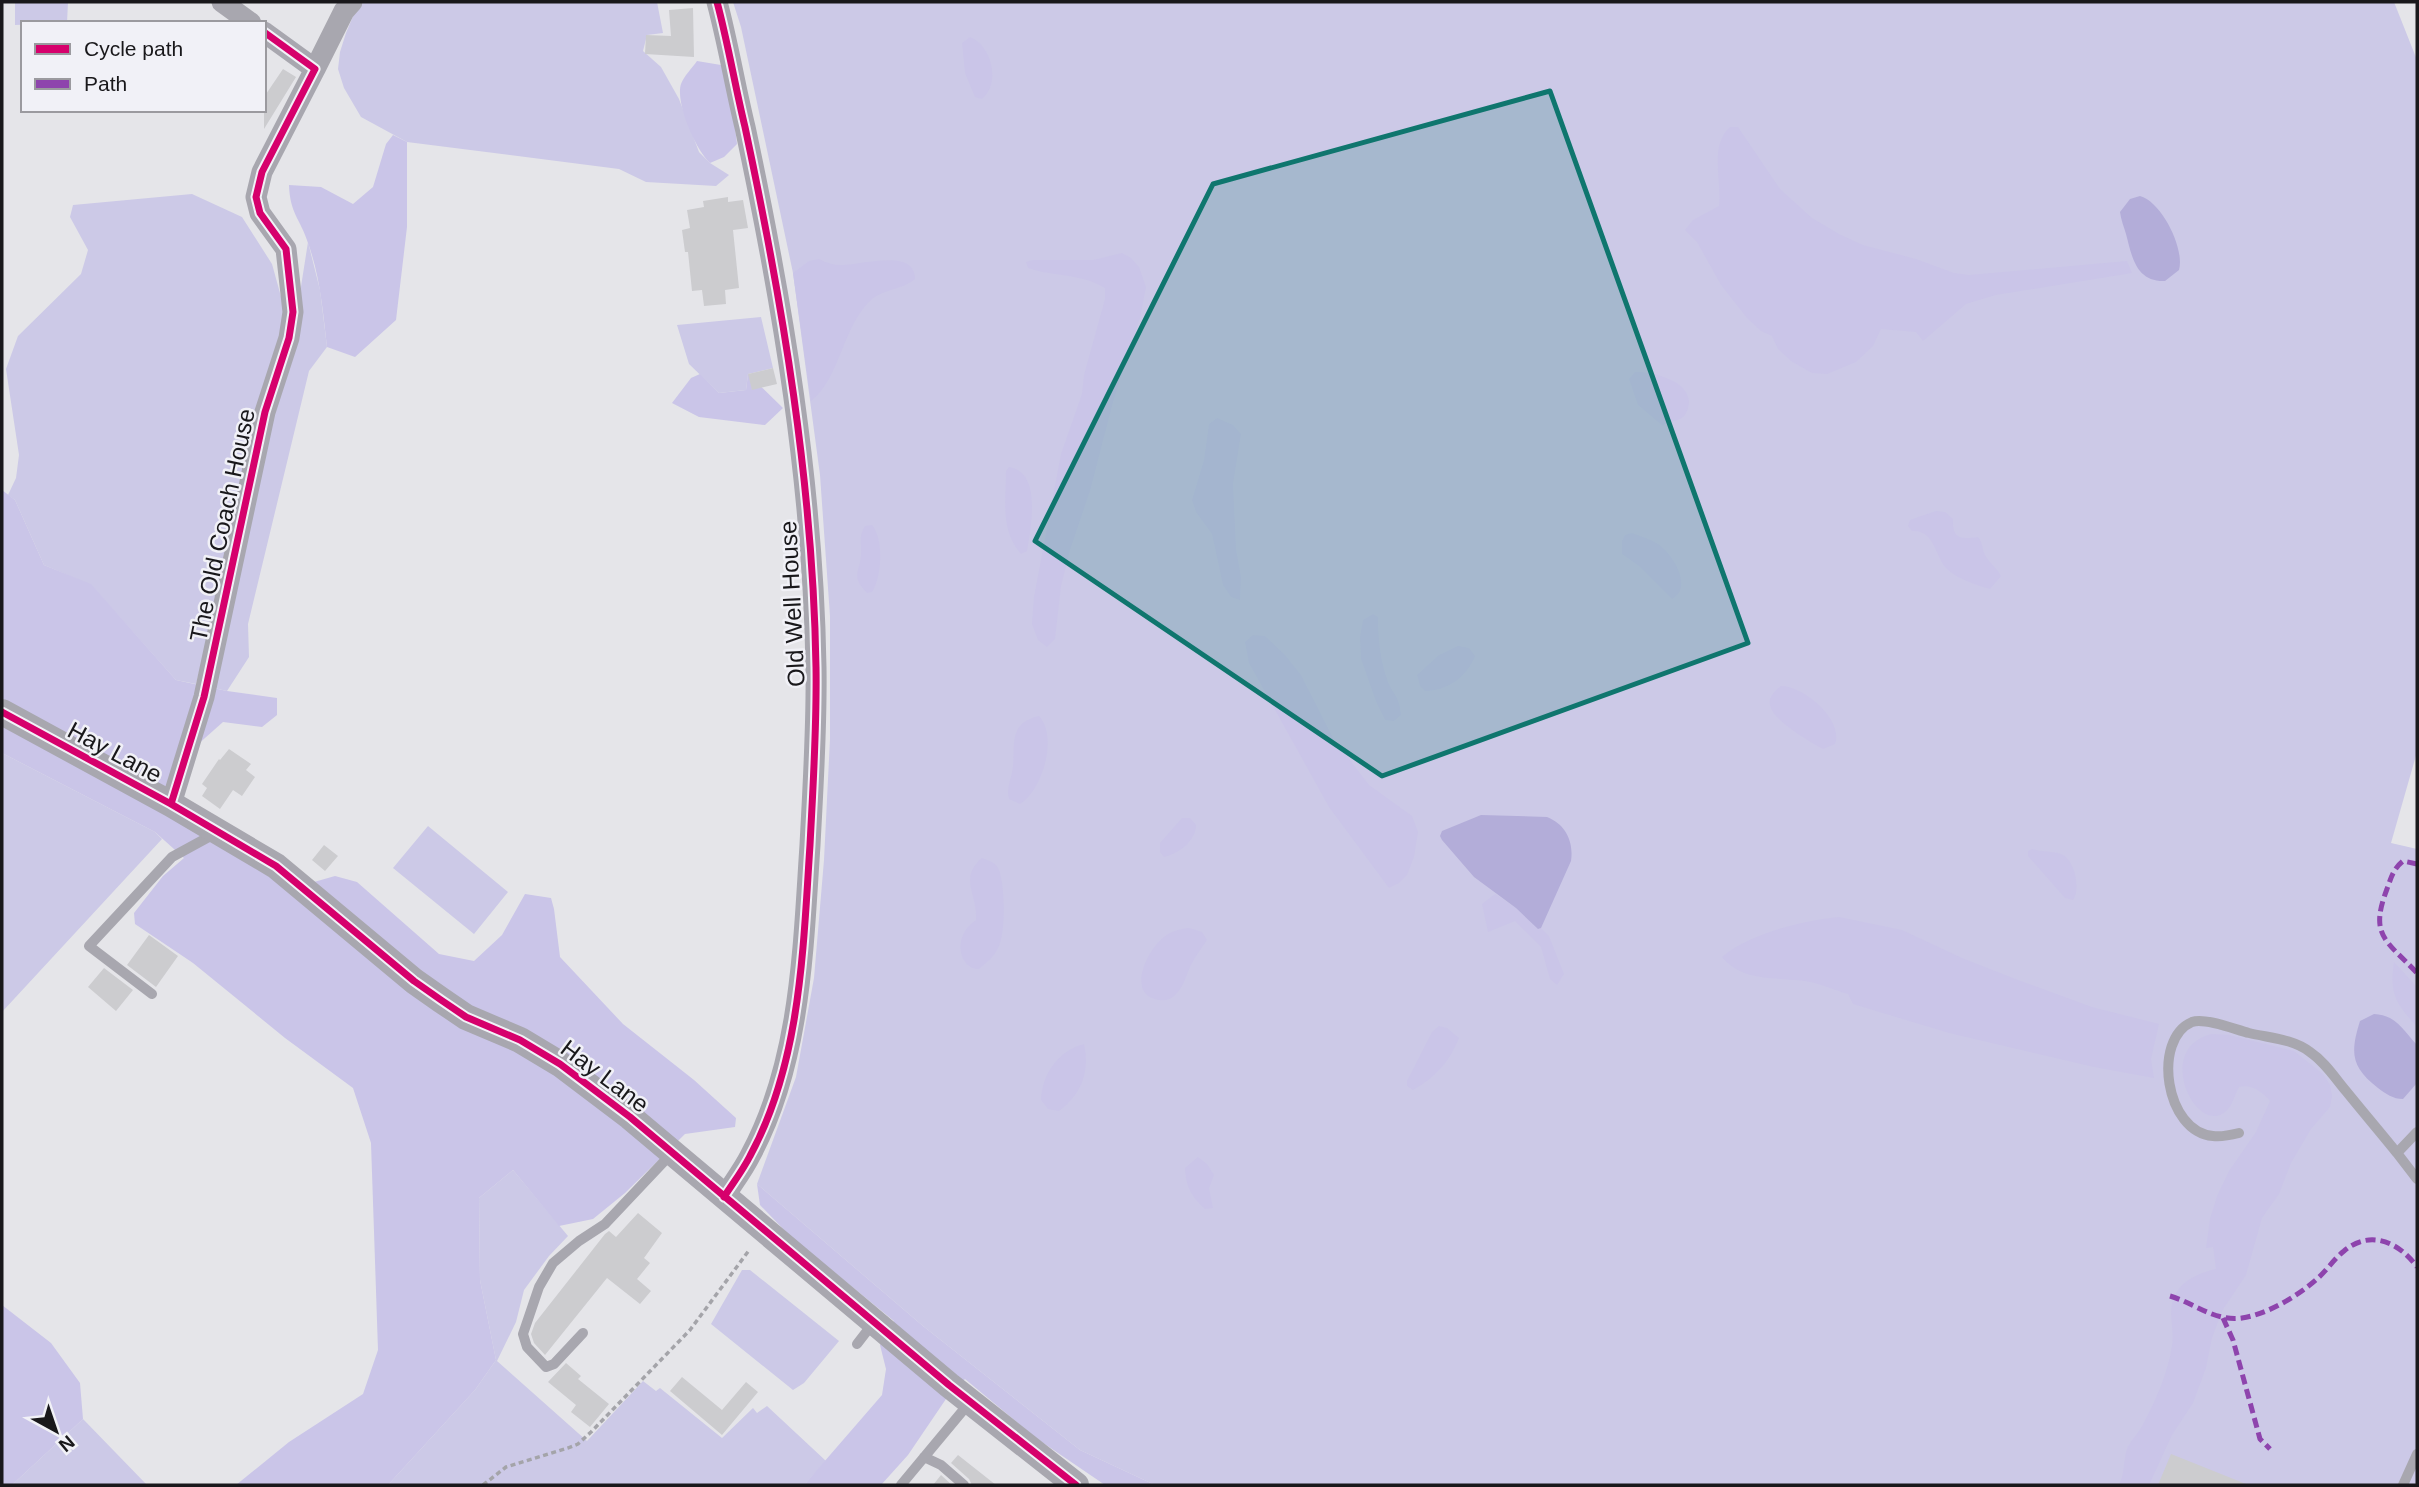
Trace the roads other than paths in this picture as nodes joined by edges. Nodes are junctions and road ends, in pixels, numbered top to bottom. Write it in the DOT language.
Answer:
graph roads {
  1 [pos="222,2"];
  2 [pos="352,2"];
  3 [pos="717,2"];
  4 [pos="248,21"];
  5 [pos="266,33"];
  6 [pos="315,69"];
  7 [pos="2,712"];
  8 [pos="175,792"];
  9 [pos="219,832"];
  10 [pos="152,993"];
  11 [pos="2417,1132"];
  12 [pos="2239,1133"];
  13 [pos="671,1153"];
  14 [pos="2397,1153"];
  15 [pos="2417,1179"];
  16 [pos="724,1197"];
  17 [pos="874,1322"];
  18 [pos="583,1333"];
  19 [pos="857,1344"];
  20 [pos="970,1402"];
  21 [pos="2417,1454"];
  22 [pos="924,1457"];
  23 [pos="901,1485"];
  24 [pos="964,1485"];
  25 [pos="1076,1485"];
  26 [pos="2403,1485"];
  1 -- 4 [label="street"];
  2 -- 6 [label="street"];
  3 -- 16 [label="street, Old Well House"];
  5 -- 6 [label="street"];
  6 -- 8 [label="street, The Old Coach House"];
  7 -- 8 [label="street, Hay Lane"];
  8 -- 9 [label="street, Hay Lane"];
  9 -- 10 [label="lane"];
  9 -- 13 [label="street, Hay Lane"];
  11 -- 14 [label="lane"];
  12 -- 14 [label="lane"];
  13 -- 16 [label="street, Hay Lane"];
  13 -- 18 [label="lane"];
  14 -- 15 [label="lane"];
  16 -- 17 [label="street, Hay Lane"];
  17 -- 19 [label="lane"];
  17 -- 20 [label="street, Hay Lane"];
  20 -- 22 [label="lane"];
  20 -- 25 [label="street, Hay Lane"];
  21 -- 26 [label="lane"];
  22 -- 23 [label="lane"];
  22 -- 24 [label="lane"];
}
